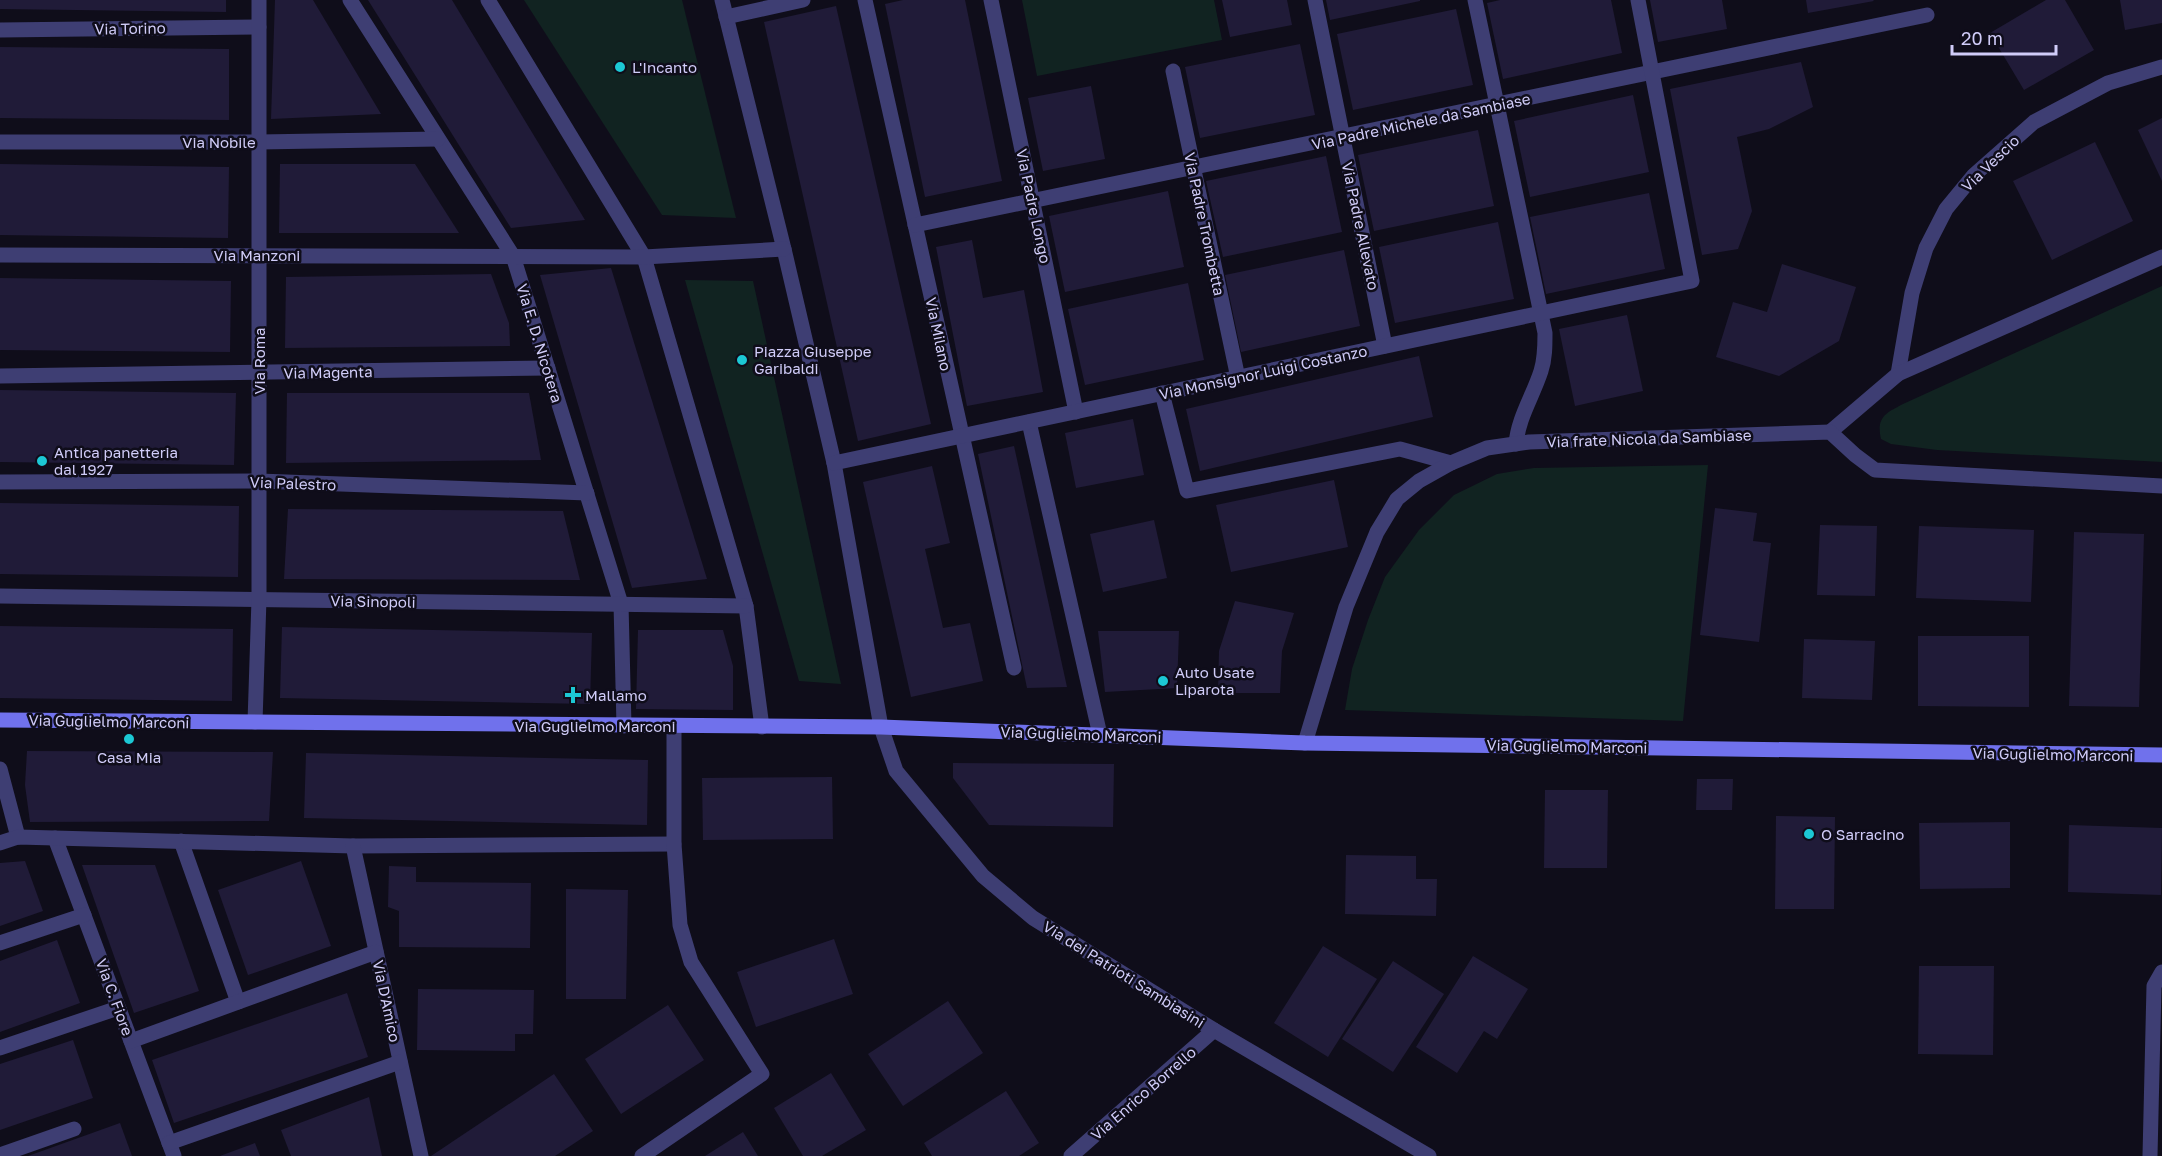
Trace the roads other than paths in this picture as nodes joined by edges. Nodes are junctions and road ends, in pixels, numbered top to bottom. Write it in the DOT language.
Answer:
graph roads {
  1 [pos="259,0"];
  2 [pos="350,0"];
  3 [pos="488,0"];
  4 [pos="722,0"];
  5 [pos="803,0"];
  6 [pos="865,0"];
  7 [pos="991,0"];
  8 [pos="1315,0"];
  9 [pos="1475,0"];
  10 [pos="1638,0"];
  11 [pos="1927,15"];
  12 [pos="726,17"];
  13 [pos="259,27"];
  14 [pos="0,30"];
  15 [pos="2162,67"];
  16 [pos="1173,71"];
  17 [pos="1652,72"];
  18 [pos="1497,105"];
  19 [pos="1342,137"];
  20 [pos="438,138"];
  21 [pos="0,142"];
  22 [pos="259,142"];
  23 [pos="1193,168"];
  24 [pos="1032,201"];
  25 [pos="915,225"];
  26 [pos="784,249"];
  27 [pos="0,255"];
  28 [pos="259,255"];
  29 [pos="513,256"];
  30 [pos="645,257"];
  31 [pos="2162,257"];
  32 [pos="1540,313"];
  33 [pos="1385,346"];
  34 [pos="548,368"];
  35 [pos="259,373"];
  36 [pos="1898,374"];
  37 [pos="0,376"];
  38 [pos="1238,378"];
  39 [pos="1162,393"];
  40 [pos="1076,412"];
  41 [pos="1029,422"];
  42 [pos="1830,432"];
  43 [pos="961,436"];
  44 [pos="1516,444"];
  45 [pos="834,463"];
  46 [pos="1450,463"];
  47 [pos="259,481"];
  48 [pos="0,482"];
  49 [pos="2162,486"];
  50 [pos="586,493"];
  51 [pos="0,596"];
  52 [pos="259,599"];
  53 [pos="621,604"];
  54 [pos="746,606"];
  55 [pos="1014,668"];
  56 [pos="0,720"];
  57 [pos="255,722"];
  58 [pos="624,726"];
  59 [pos="674,726"];
  60 [pos="762,727"];
  61 [pos="881,727"];
  62 [pos="1100,735"];
  63 [pos="1305,743"];
  64 [pos="2162,755"];
  65 [pos="0,769"];
  66 [pos="18,837"];
  67 [pos="55,838"];
  68 [pos="181,841"];
  69 [pos="0,843"];
  70 [pos="674,844"];
  71 [pos="353,846"];
  72 [pos="84,915"];
  73 [pos="0,943"];
  74 [pos="376,952"];
  75 [pos="2162,972"];
  76 [pos="238,1002"];
  77 [pos="118,1008"];
  78 [pos="1214,1030"];
  79 [pos="131,1041"];
  80 [pos="0,1048"];
  81 [pos="400,1062"];
  82 [pos="74,1129"];
  83 [pos="171,1150"];
  84 [pos="647,1154"];
  85 [pos="0,1155"];
  86 [pos="421,1156"];
  87 [pos="1071,1156"];
  88 [pos="1429,1156"];
  89 [pos="2150,1156"];
  1 -- 13 [label="street, Via Roma"];
  2 -- 20 [label="street, Via E. D. Nicotera"];
  3 -- 30 [label="street"];
  4 -- 12 [label="street, Via dei Patrioti Sambiasini"];
  5 -- 12 [label="street"];
  6 -- 25 [label="street, Via Milano"];
  7 -- 24 [label="street, Via Padre Longo"];
  8 -- 19 [label="street, Via Padre Allevato"];
  9 -- 18 [label="street"];
  10 -- 17 [label="street"];
  11 -- 17 [label="street, Via Padre Michele da Sambiase"];
  12 -- 26 [label="street, Via dei Patrioti Sambiasini"];
  13 -- 14 [label="street, Via Torino"];
  13 -- 22 [label="street, Via Roma"];
  15 -- 36 [label="street, Via Vescio"];
  16 -- 23 [label="street, Via Padre Trombetta"];
  17 -- 18 [label="street, Via Padre Michele da Sambiase"];
  17 -- 32 [label="street, Via Monsignor Luigi Costanzo"];
  18 -- 19 [label="street, Via Padre Michele da Sambiase"];
  18 -- 32 [label="street"];
  19 -- 23 [label="street, Via Padre Michele da Sambiase"];
  19 -- 33 [label="street, Via Padre Allevato"];
  20 -- 22 [label="street, Via Nobile"];
  20 -- 29 [label="street, Via E. D. Nicotera"];
  21 -- 22 [label="street, Via Nobile"];
  22 -- 28 [label="street, Via Roma"];
  23 -- 24 [label="street, Via Padre Michele da Sambiase"];
  23 -- 38 [label="street, Via Padre Trombetta"];
  24 -- 25 [label="street, Via Padre Michele da Sambiase"];
  24 -- 40 [label="street, Via Padre Longo"];
  25 -- 43 [label="street, Via Milano"];
  26 -- 30 [label="street, Via Manzoni"];
  26 -- 45 [label="street, Via dei Patrioti Sambiasini"];
  27 -- 28 [label="street, Via Manzoni"];
  28 -- 29 [label="street, Via Manzoni"];
  28 -- 35 [label="street, Via Roma"];
  29 -- 30 [label="street, Via Manzoni"];
  29 -- 34 [label="street, Via E. D. Nicotera"];
  30 -- 54 [label="street"];
  31 -- 36 [label="street"];
  32 -- 33 [label="street, Via Monsignor Luigi Costanzo"];
  32 -- 44 [label="street"];
  33 -- 38 [label="street, Via Monsignor Luigi Costanzo"];
  34 -- 35 [label="street, Via Magenta"];
  34 -- 50 [label="street, Via E. D. Nicotera"];
  35 -- 37 [label="street, Via Magenta"];
  35 -- 47 [label="street, Via Roma"];
  36 -- 42 [label="street"];
  38 -- 39 [label="street, Via Monsignor Luigi Costanzo"];
  39 -- 40 [label="street, Via Monsignor Luigi Costanzo"];
  39 -- 46 [label="street"];
  40 -- 41 [label="street, Via Monsignor Luigi Costanzo"];
  41 -- 43 [label="street, Via Monsignor Luigi Costanzo"];
  41 -- 62 [label="street"];
  42 -- 44 [label="street, Via frate Nicola da Sambiase"];
  42 -- 49 [label="street"];
  43 -- 45 [label="street, Via Monsignor Luigi Costanzo"];
  43 -- 55 [label="street, Via Milano"];
  44 -- 46 [label="street, Via frate Nicola da Sambiase"];
  45 -- 61 [label="street, Via dei Patrioti Sambiasini"];
  46 -- 63 [label="street, Via frate Nicola da Sambiase"];
  47 -- 48 [label="street, Via Palestro"];
  47 -- 50 [label="street, Via Palestro"];
  47 -- 52 [label="street, Via Roma"];
  50 -- 53 [label="street, Via E. D. Nicotera"];
  51 -- 52 [label="street, Via Sinopoli"];
  52 -- 53 [label="street, Via Sinopoli"];
  52 -- 57 [label="street, Via Roma"];
  53 -- 54 [label="street, Via Sinopoli"];
  53 -- 58 [label="street, Via E. D. Nicotera"];
  54 -- 60 [label="street"];
  56 -- 57 [label="main road, Via Guglielmo Marconi"];
  57 -- 58 [label="main road, Via Guglielmo Marconi"];
  58 -- 59 [label="main road, Via Guglielmo Marconi"];
  59 -- 60 [label="main road, Via Guglielmo Marconi"];
  59 -- 70 [label="street"];
  60 -- 61 [label="main road, Via Guglielmo Marconi"];
  61 -- 62 [label="main road, Via Guglielmo Marconi"];
  61 -- 78 [label="street, Via dei Patrioti Sambiasini"];
  62 -- 63 [label="main road, Via Guglielmo Marconi"];
  63 -- 64 [label="main road, Via Guglielmo Marconi"];
  65 -- 66 [label="street"];
  66 -- 67 [label="street"];
  66 -- 69 [label="street"];
  67 -- 68 [label="street"];
  67 -- 72 [label="street, Via C. Fiore"];
  68 -- 71 [label="street"];
  68 -- 76 [label="street"];
  70 -- 71 [label="street"];
  70 -- 84 [label="street"];
  71 -- 74 [label="street, Via D'Amico"];
  72 -- 73 [label="street"];
  72 -- 77 [label="street, Via C. Fiore"];
  74 -- 76 [label="street"];
  74 -- 81 [label="street, Via D'Amico"];
  75 -- 89 [label="street"];
  76 -- 79 [label="street"];
  77 -- 79 [label="street, Via C. Fiore"];
  77 -- 80 [label="street"];
  78 -- 87 [label="street, Via Enrico Borrello"];
  78 -- 88 [label="street, Via dei Patrioti Sambiasini"];
  79 -- 83 [label="street, Via C. Fiore"];
  81 -- 83 [label="street"];
  81 -- 86 [label="street, Via D'Amico"];
  82 -- 85 [label="street"];
}
